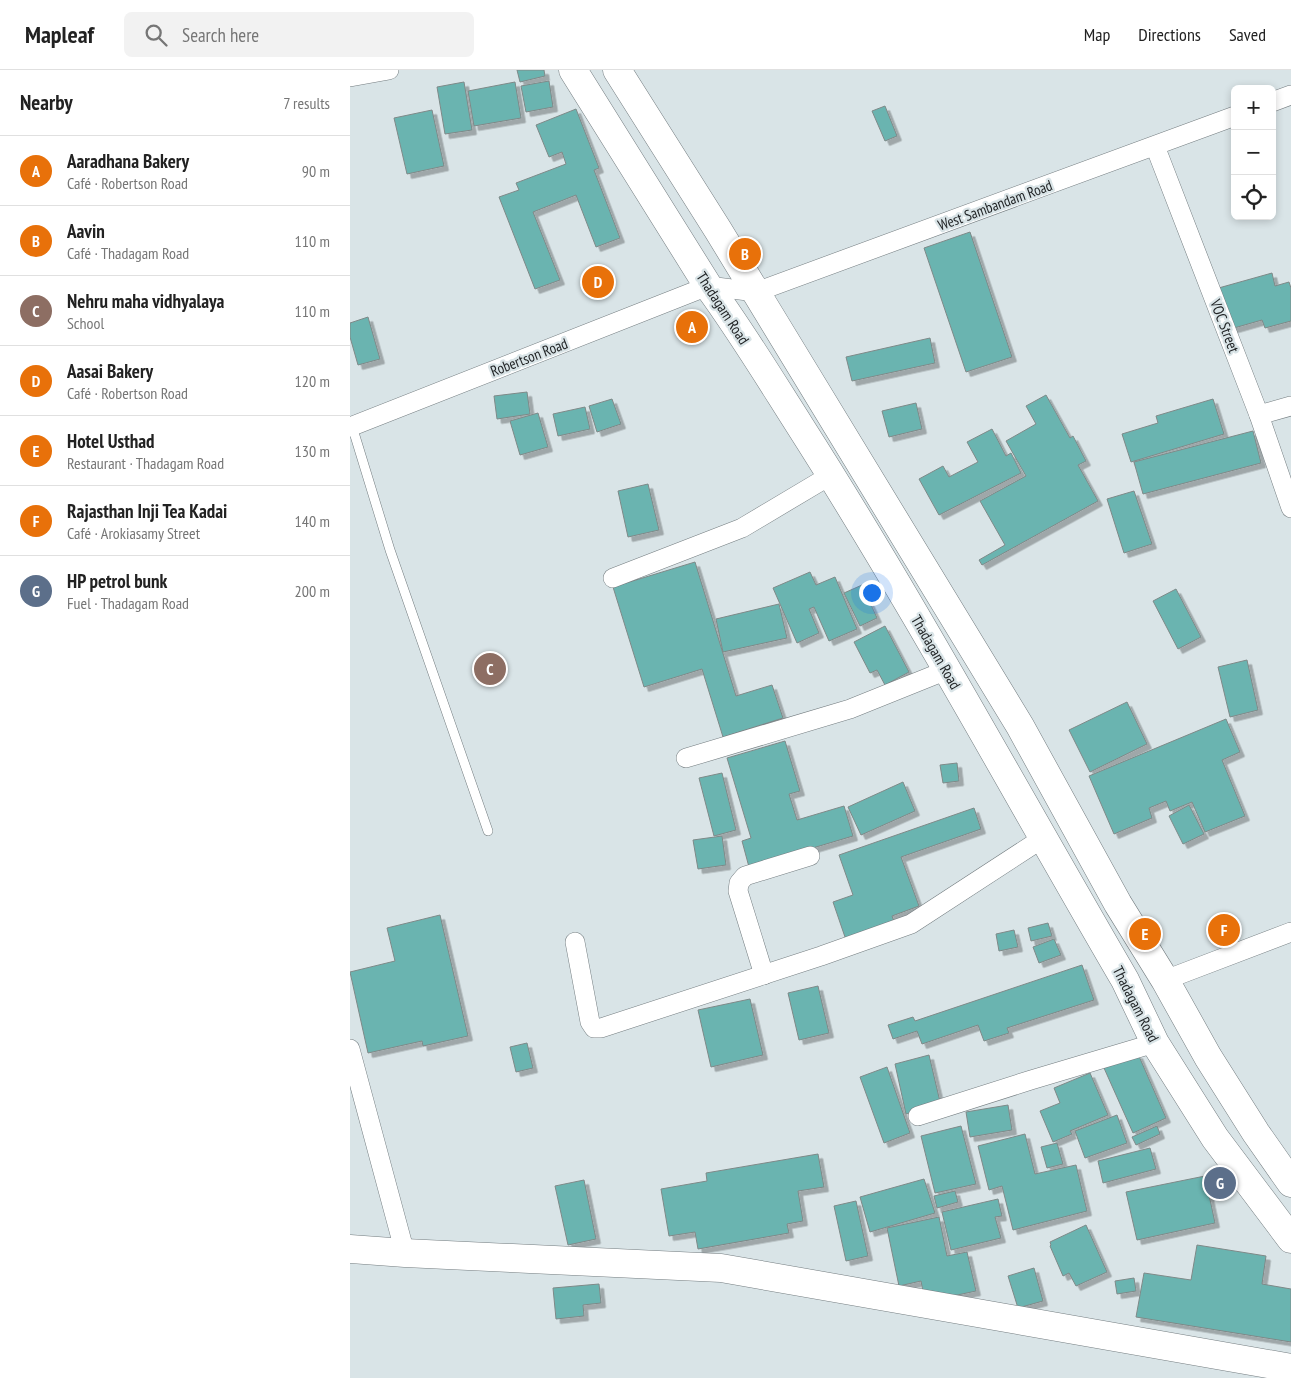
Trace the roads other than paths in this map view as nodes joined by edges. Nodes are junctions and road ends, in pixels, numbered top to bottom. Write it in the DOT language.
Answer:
graph roads {
  1 [pos="389,70"];
  2 [pos="573,70"];
  3 [pos="617,70"];
  4 [pos="350,77"];
  5 [pos="1291,95"];
  6 [pos="1276,101"];
  7 [pos="1231,118"];
  8 [pos="1155,146"];
  9 [pos="708,286"];
  10 [pos="756,292"];
  11 [pos="1291,406"];
  12 [pos="1259,415"];
  13 [pos="351,427"];
  14 [pos="831,475"];
  15 [pos="1291,508"];
  16 [pos="613,578"];
  17 [pos="947,670"];
  18 [pos="686,758"];
  19 [pos="488,831"];
  20 [pos="1043,838"];
  21 [pos="810,856"];
  22 [pos="1291,932"];
  23 [pos="575,942"];
  24 [pos="764,975"];
  25 [pos="1165,980"];
  26 [pos="1155,1043"];
  27 [pos="350,1050"];
  28 [pos="918,1116"];
  29 [pos="1291,1183"];
  30 [pos="1291,1238"];
  31 [pos="350,1249"];
  32 [pos="405,1253"];
  33 [pos="1291,1368"];
  1 -- 4 [label="street"];
  2 -- 9 [label="main road, Thadagam Road"];
  3 -- 10 [label="main road"];
  5 -- 6 [label="street"];
  7 -- 8 [label="street, West Sambandam Road"];
  8 -- 10 [label="street, West Sambandam Road"];
  8 -- 12 [label="street, VOC Street"];
  9 -- 10 [label="street"];
  9 -- 13 [label="street, Robertson Road"];
  9 -- 14 [label="main road, Thadagam Road"];
  10 -- 25 [label="main road"];
  11 -- 12 [label="street"];
  12 -- 15 [label="street, VOC Street"];
  13 -- 19 [label="lane"];
  14 -- 16 [label="street"];
  14 -- 17 [label="main road, Thadagam Road"];
  17 -- 18 [label="street"];
  17 -- 20 [label="main road, Thadagam Road"];
  20 -- 24 [label="street"];
  20 -- 26 [label="main road, Thadagam Road"];
  21 -- 24 [label="street"];
  22 -- 25 [label="street"];
  23 -- 24 [label="street"];
  25 -- 29 [label="main road"];
  26 -- 28 [label="street"];
  26 -- 30 [label="main road, Thadagam Road"];
  27 -- 32 [label="street"];
  31 -- 32 [label="main road"];
  32 -- 33 [label="main road"];
}
